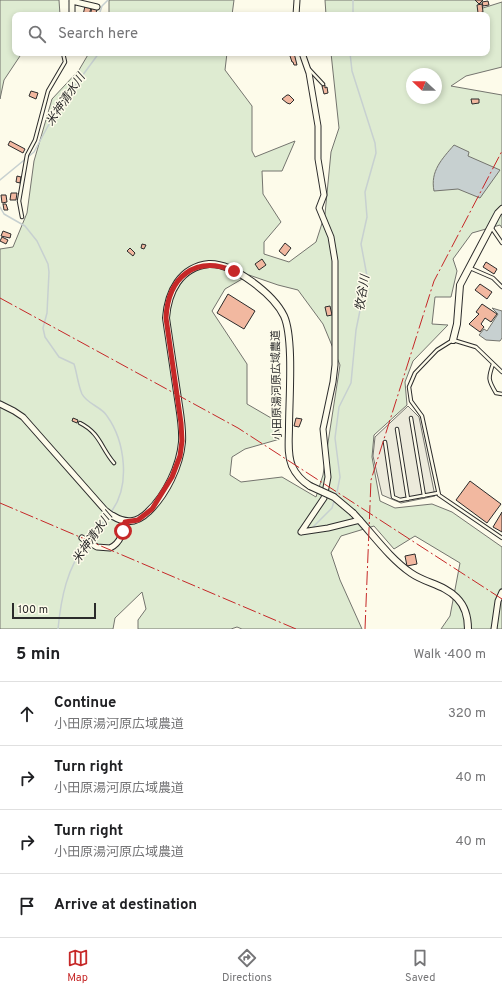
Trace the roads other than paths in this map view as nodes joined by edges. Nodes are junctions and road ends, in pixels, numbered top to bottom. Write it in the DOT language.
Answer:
graph roads {
  1 [pos="72,0"];
  2 [pos="296,0"];
  3 [pos="97,7"];
  4 [pos="72,12"];
  5 [pos="296,12"];
  6 [pos="64,56"];
  7 [pos="303,56"];
  8 [pos="308,69"];
  9 [pos="323,84"];
  10 [pos="502,209"];
  11 [pos="22,217"];
  12 [pos="491,226"];
  13 [pos="502,243"];
  14 [pos="469,268"];
  15 [pos="502,286"];
  16 [pos="453,340"];
  17 [pos="493,364"];
  18 [pos="502,372"];
  19 [pos="502,394"];
  20 [pos="0,404"];
  21 [pos="411,418"];
  22 [pos="80,423"];
  23 [pos="397,429"];
  24 [pos="385,442"];
  25 [pos="114,463"];
  26 [pos="438,493"];
  27 [pos="424,496"];
  28 [pos="408,499"];
  29 [pos="113,516"];
  30 [pos="360,520"];
  31 [pos="125,522"];
  32 [pos="83,538"];
  33 [pos="502,538"];
  34 [pos="502,592"];
  35 [pos="468,629"];
  36 [pos="494,629"];
  1 -- 3 [label="street"];
  1 -- 4 [label="street"];
  2 -- 5 [label="street"];
  6 -- 11 [label="lane"];
  7 -- 8 [label="street"];
  8 -- 9 [label="lane"];
  8 -- 30 [label="street"];
  10 -- 12 [label="street"];
  12 -- 13 [label="lane"];
  12 -- 14 [label="street"];
  14 -- 15 [label="lane"];
  14 -- 16 [label="street"];
  16 -- 17 [label="lane"];
  16 -- 26 [label="lane"];
  17 -- 18 [label="lane"];
  17 -- 19 [label="lane"];
  20 -- 29 [label="street"];
  21 -- 27 [label="lane"];
  22 -- 25 [label="lane"];
  23 -- 28 [label="lane"];
  24 -- 28 [label="lane"];
  26 -- 27 [label="lane"];
  26 -- 33 [label="lane"];
  27 -- 28 [label="lane"];
  29 -- 31 [label="street"];
  30 -- 31 [label="street, 小田原湯河原広域農道, bridge"];
  30 -- 35 [label="street, 小田原湯河原広域農道"];
  31 -- 32 [label="street"];
  34 -- 36 [label="street"];
}
